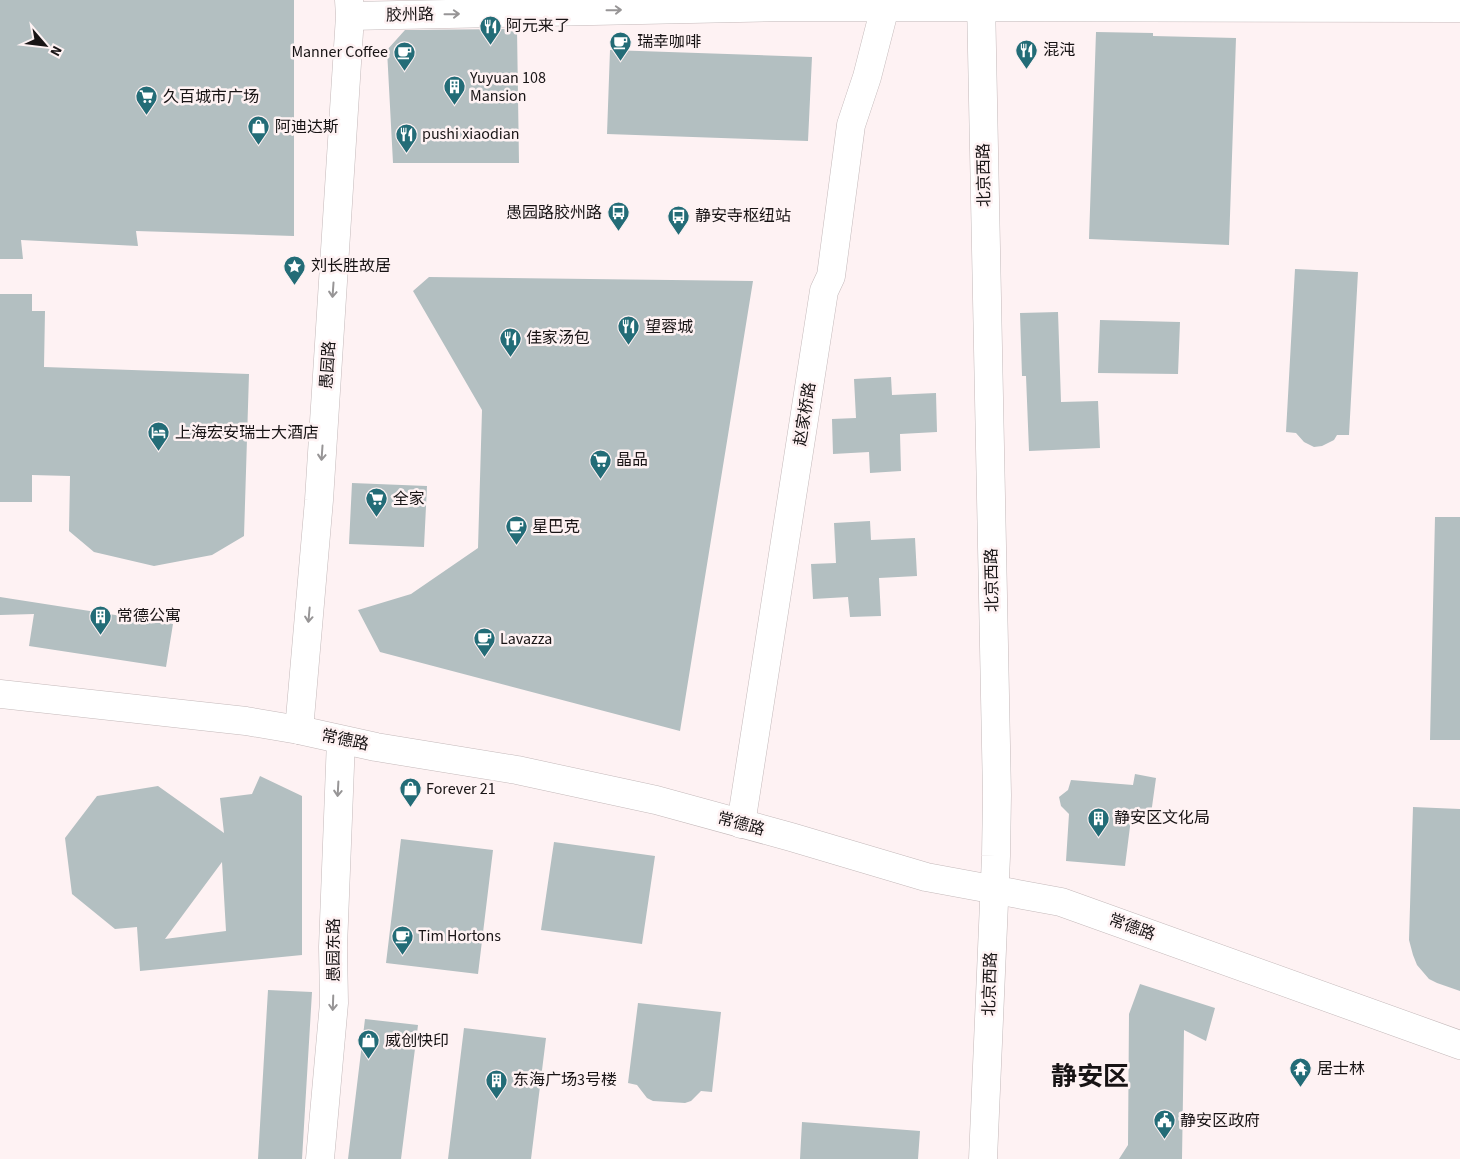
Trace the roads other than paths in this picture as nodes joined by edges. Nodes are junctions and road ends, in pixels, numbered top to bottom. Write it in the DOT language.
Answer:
graph roads {
  1 [pos="784,4"];
  2 [pos="981,4"];
  3 [pos="885,7"];
  4 [pos="350,8"];
  5 [pos="1460,8"];
  6 [pos="0,694"];
  7 [pos="299,730"];
  8 [pos="341,740"];
  9 [pos="741,824"];
  10 [pos="994,890"];
  11 [pos="1460,1045"];
  12 [pos="320,1159"];
  13 [pos="983,1159"];
  1 -- 3 [label="street, 胶州路"];
  4 -- 1 [label="street, 胶州路, one-way"];
  2 -- 3 [label="street, 胶州路"];
  2 -- 5 [label="street, 胶州路"];
  2 -- 10 [label="street, 北京西路"];
  3 -- 9 [label="street, 赵家桥路"];
  4 -- 7 [label="street, 愚园路, one-way"];
  6 -- 7 [label="street, 常德路"];
  7 -- 8 [label="street, 常德路"];
  8 -- 9 [label="street, 常德路"];
  8 -- 12 [label="street, 愚园东路, one-way"];
  9 -- 10 [label="street, 常德路"];
  10 -- 11 [label="street, 常德路"];
  10 -- 13 [label="street, 北京西路"];
}
